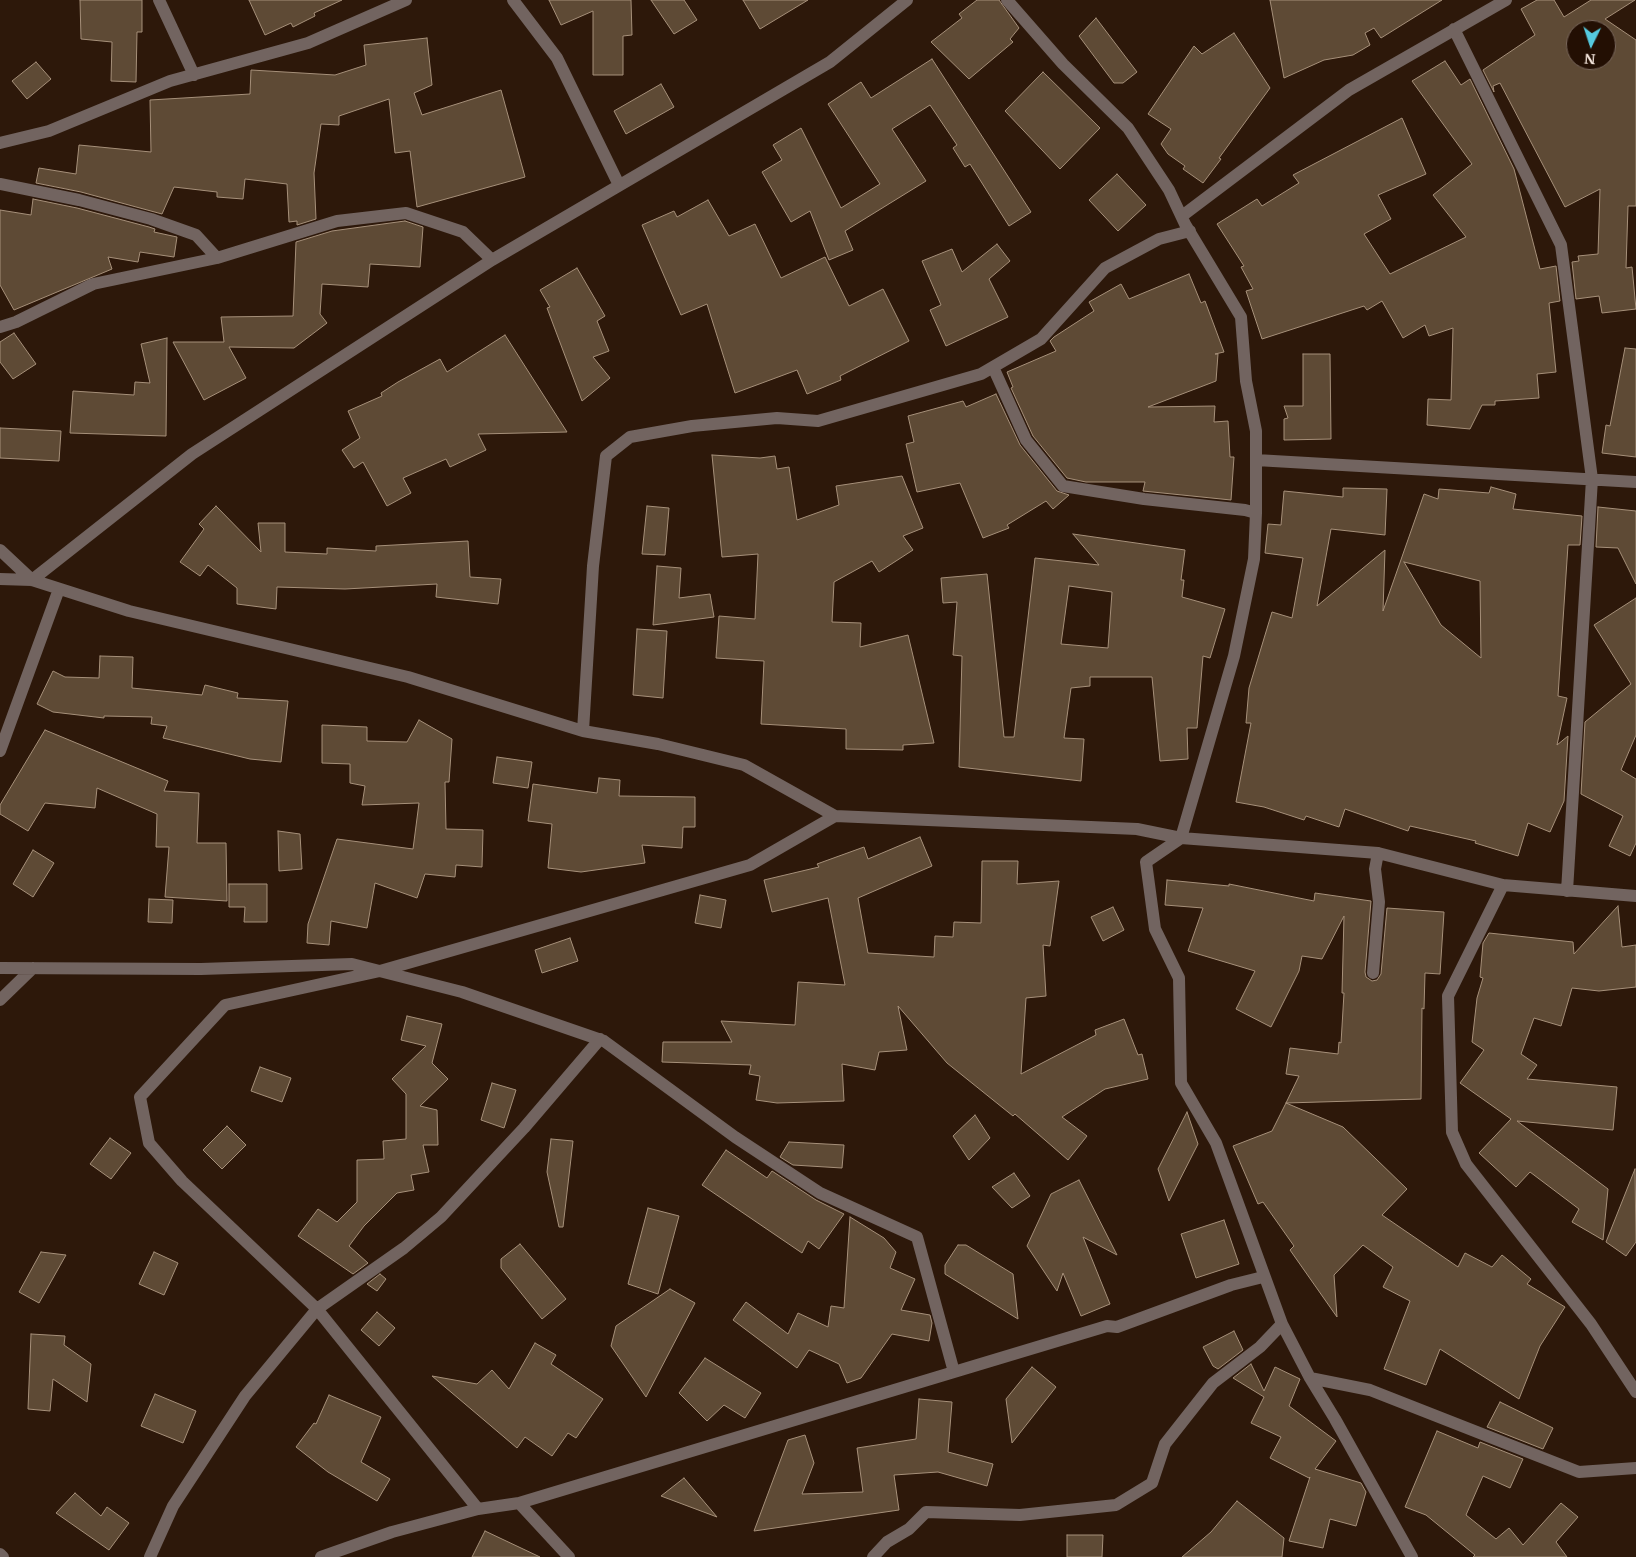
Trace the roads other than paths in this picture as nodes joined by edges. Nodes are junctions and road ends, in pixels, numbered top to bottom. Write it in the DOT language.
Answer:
graph roads {
  1 [pos="159,0"];
  2 [pos="406,0"];
  3 [pos="513,0"];
  4 [pos="907,0"];
  5 [pos="1007,0"];
  6 [pos="1506,0"];
  7 [pos="1454,29"];
  8 [pos="194,75"];
  9 [pos="0,143"];
  10 [pos="0,184"];
  11 [pos="619,185"];
  12 [pos="1182,216"];
  13 [pos="1190,231"];
  14 [pos="217,258"];
  15 [pos="492,260"];
  16 [pos="0,327"];
  17 [pos="993,367"];
  18 [pos="1256,460"];
  19 [pos="1592,479"];
  20 [pos="1636,482"];
  21 [pos="1256,513"];
  22 [pos="0,550"];
  23 [pos="0,579"];
  24 [pos="32,580"];
  25 [pos="59,589"];
  26 [pos="583,731"];
  27 [pos="0,751"];
  28 [pos="835,816"];
  29 [pos="1181,838"];
  30 [pos="1378,853"];
  31 [pos="1503,886"];
  32 [pos="1567,891"];
  33 [pos="1636,896"];
  34 [pos="0,968"];
  35 [pos="33,968"];
  36 [pos="380,971"];
  37 [pos="1373,973"];
  38 [pos="0,1000"];
  39 [pos="600,1039"];
  40 [pos="1263,1278"];
  41 [pos="317,1308"];
  42 [pos="1282,1324"];
  43 [pos="954,1372"];
  44 [pos="1310,1378"];
  45 [pos="1636,1392"];
  46 [pos="1636,1468"];
  47 [pos="520,1503"];
  48 [pos="478,1509"];
  49 [pos="0,1554"];
  50 [pos="3,1557"];
  51 [pos="150,1557"];
  52 [pos="320,1557"];
  53 [pos="569,1557"];
  54 [pos="873,1557"];
  55 [pos="1412,1557"];
  1 -- 8 [label="street"];
  2 -- 8 [label="street"];
  3 -- 11 [label="street"];
  4 -- 11 [label="street"];
  5 -- 12 [label="street"];
  6 -- 7 [label="street"];
  7 -- 12 [label="street"];
  7 -- 19 [label="street"];
  8 -- 9 [label="street"];
  10 -- 14 [label="street"];
  11 -- 15 [label="street"];
  12 -- 13 [label="street"];
  13 -- 17 [label="street"];
  13 -- 18 [label="street"];
  14 -- 15 [label="street"];
  14 -- 16 [label="street"];
  15 -- 24 [label="street"];
  17 -- 21 [label="street"];
  17 -- 26 [label="street"];
  18 -- 19 [label="street"];
  18 -- 21 [label="street"];
  19 -- 20 [label="street"];
  19 -- 32 [label="street"];
  21 -- 29 [label="street"];
  22 -- 24 [label="street"];
  23 -- 24 [label="street"];
  24 -- 25 [label="street"];
  25 -- 26 [label="street"];
  25 -- 27 [label="street"];
  26 -- 28 [label="street"];
  28 -- 29 [label="street"];
  28 -- 36 [label="street"];
  29 -- 30 [label="street"];
  29 -- 40 [label="street"];
  30 -- 31 [label="street"];
  30 -- 37 [label="street"];
  31 -- 32 [label="street"];
  31 -- 45 [label="street"];
  32 -- 33 [label="street"];
  34 -- 35 [label="street"];
  35 -- 36 [label="street"];
  35 -- 38 [label="street"];
  36 -- 39 [label="street"];
  36 -- 41 [label="street"];
  39 -- 41 [label="street"];
  39 -- 43 [label="street"];
  40 -- 42 [label="street"];
  40 -- 43 [label="street"];
  41 -- 48 [label="street"];
  41 -- 51 [label="street"];
  42 -- 44 [label="street"];
  42 -- 54 [label="street"];
  43 -- 47 [label="street"];
  44 -- 46 [label="street"];
  44 -- 55 [label="street"];
  47 -- 48 [label="street"];
  47 -- 53 [label="street"];
  48 -- 52 [label="street"];
  49 -- 50 [label="street"];
}
